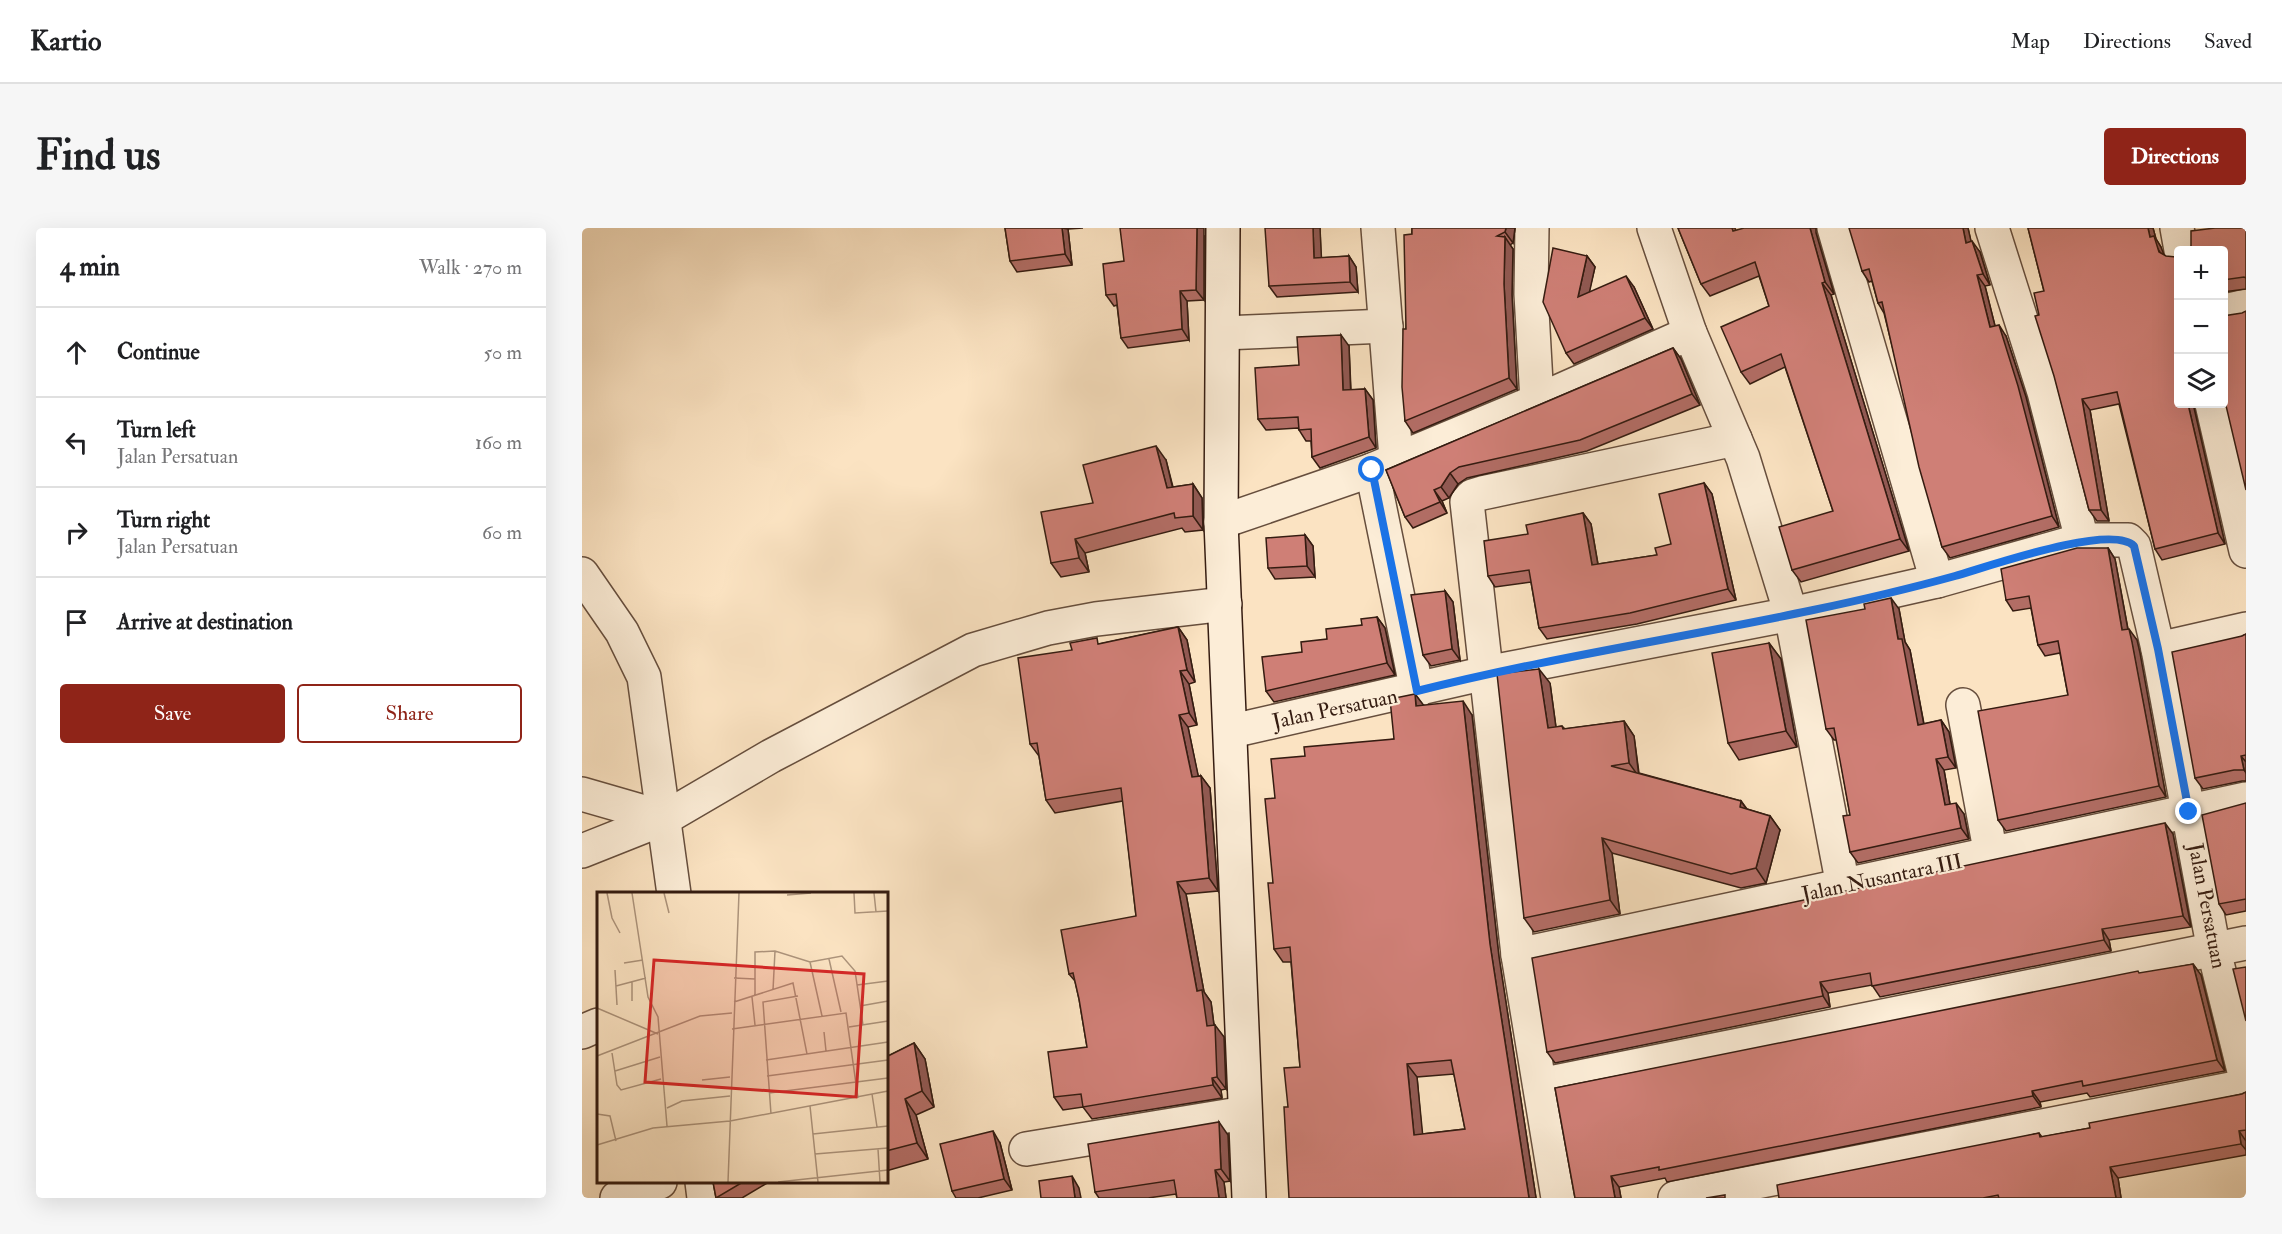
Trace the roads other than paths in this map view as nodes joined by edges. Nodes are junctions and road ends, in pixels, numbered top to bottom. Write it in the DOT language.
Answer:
graph roads {
  1 [pos="1223,228"];
  2 [pos="1378,228"];
  3 [pos="1532,228"];
  4 [pos="1654,228"];
  5 [pos="1834,228"];
  6 [pos="1992,228"];
  7 [pos="2177,228"];
  8 [pos="2180,246"];
  9 [pos="2246,306"];
  10 [pos="2228,310"];
  11 [pos="1386,326"];
  12 [pos="1223,333"];
  13 [pos="1690,333"];
  14 [pos="1537,401"];
  15 [pos="2213,408"];
  16 [pos="1735,439"];
  17 [pos="1384,464"];
  18 [pos="2238,478"];
  19 [pos="1221,522"];
  20 [pos="2082,540"];
  21 [pos="2246,551"];
  22 [pos="582,574"];
  23 [pos="1937,581"];
  24 [pos="1225,604"];
  25 [pos="1791,614"];
  26 [pos="2246,629"];
  27 [pos="2158,649"];
  28 [pos="1486,673"];
  29 [pos="1417,691"];
  30 [pos="1963,705"];
  31 [pos="1232,731"];
  32 [pos="582,794"];
  33 [pos="2246,799"];
  34 [pos="2189,812"];
  35 [pos="665,818"];
  36 [pos="582,851"];
  37 [pos="1990,855"];
  38 [pos="1843,886"];
  39 [pos="674,892"];
  40 [pos="2246,944"];
  41 [pos="2214,951"];
  42 [pos="1518,955"];
  43 [pos="597,1025"];
  44 [pos="582,1032"];
  45 [pos="2246,1079"];
  46 [pos="1540,1084"];
  47 [pos="2246,1086"];
  48 [pos="1245,1113"];
  49 [pos="1026,1149"];
  50 [pos="657,1183"];
  51 [pos="702,1183"];
  52 [pos="617,1198"];
  53 [pos="704,1198"];
  54 [pos="1249,1198"];
  55 [pos="1558,1198"];
  56 [pos="1675,1198"];
  1 -- 12 [label="street"];
  2 -- 11 [label="street"];
  3 -- 14 [label="street"];
  4 -- 13 [label="street"];
  5 -- 23 [label="street"];
  6 -- 20 [label="street"];
  7 -- 8 [label="street"];
  9 -- 10 [label="street"];
  11 -- 12 [label="street"];
  11 -- 17 [label="street"];
  12 -- 19 [label="street"];
  13 -- 14 [label="street"];
  13 -- 16 [label="street"];
  14 -- 17 [label="street"];
  15 -- 18 [label="street"];
  16 -- 25 [label="street"];
  16 -- 28 [label="street"];
  17 -- 19 [label="street"];
  17 -- 29 [label="street"];
  18 -- 21 [label="street"];
  19 -- 24 [label="street"];
  20 -- 23 [label="street, Jalan Persatuan"];
  20 -- 27 [label="street, Jalan Persatuan"];
  22 -- 35 [label="street"];
  23 -- 25 [label="street, Jalan Persatuan"];
  24 -- 31 [label="street"];
  24 -- 35 [label="street"];
  25 -- 28 [label="street, Jalan Persatuan"];
  25 -- 38 [label="street"];
  26 -- 27 [label="street"];
  27 -- 34 [label="street, Jalan Persatuan"];
  28 -- 29 [label="street, Jalan Persatuan"];
  28 -- 42 [label="street"];
  29 -- 31 [label="street, Jalan Persatuan"];
  30 -- 37 [label="street"];
  31 -- 48 [label="street"];
  32 -- 35 [label="street"];
  33 -- 34 [label="street, Jalan Nusantara III"];
  34 -- 37 [label="street, Jalan Nusantara III"];
  34 -- 41 [label="street, Jalan Persatuan"];
  35 -- 36 [label="street"];
  35 -- 39 [label="street"];
  37 -- 38 [label="street, Jalan Nusantara III"];
  38 -- 42 [label="street, Jalan Nusantara III"];
  40 -- 41 [label="street"];
  41 -- 45 [label="street, Jalan Persatuan"];
  41 -- 46 [label="street"];
  42 -- 46 [label="street"];
  43 -- 44 [label="street"];
  46 -- 55 [label="street"];
  47 -- 56 [label="street"];
  48 -- 49 [label="street"];
  48 -- 54 [label="street"];
  50 -- 52 [label="street"];
  51 -- 53 [label="street"];
}
